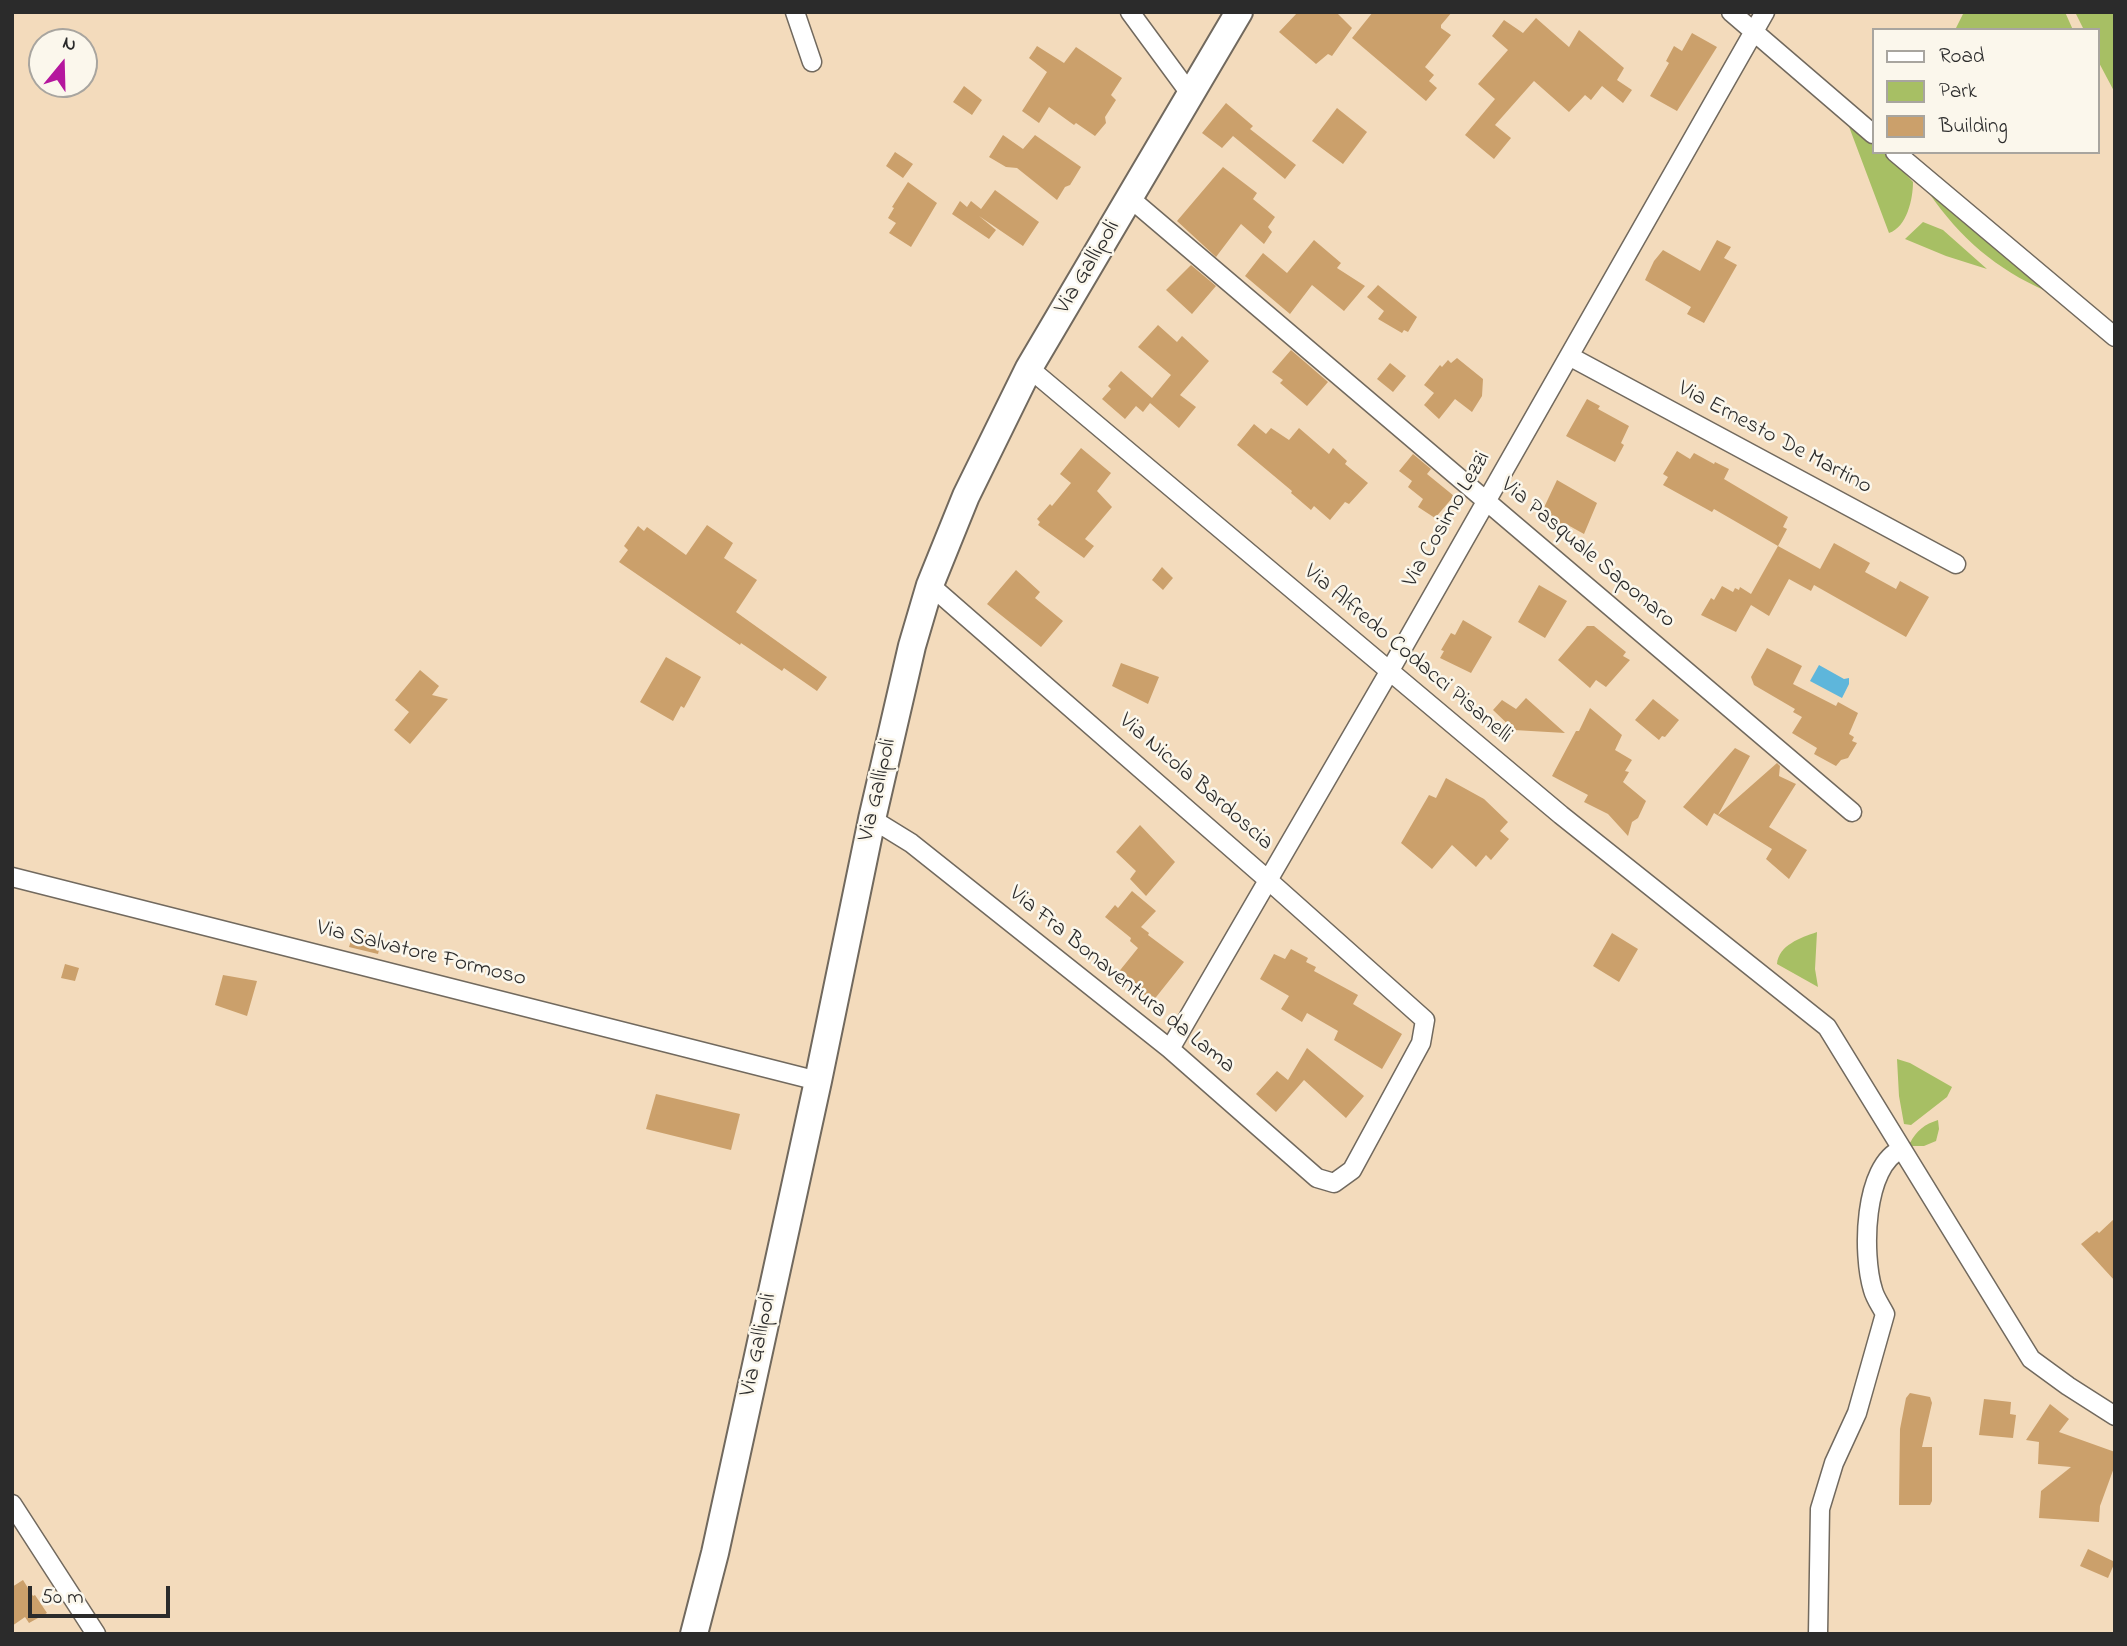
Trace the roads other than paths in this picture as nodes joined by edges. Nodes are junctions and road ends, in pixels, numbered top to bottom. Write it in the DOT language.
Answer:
graph roads {
  1 [pos="795,12"];
  2 [pos="1130,12"];
  3 [pos="1239,12"];
  4 [pos="1731,12"];
  5 [pos="1765,12"];
  6 [pos="1754,31"];
  7 [pos="813,62"];
  8 [pos="1191,95"];
  9 [pos="1871,132"];
  10 [pos="1897,154"];
  11 [pos="1131,199"];
  12 [pos="2115,337"];
  13 [pos="1569,356"];
  14 [pos="1029,368"];
  15 [pos="1487,501"];
  16 [pos="1956,564"];
  17 [pos="930,585"];
  18 [pos="1389,672"];
  19 [pos="1852,812"];
  20 [pos="872,819"];
  21 [pos="12,877"];
  22 [pos="1268,880"];
  23 [pos="1170,1049"];
  24 [pos="818,1081"];
  25 [pos="1902,1149"];
  26 [pos="1334,1182"];
  27 [pos="2115,1416"];
  28 [pos="12,1504"];
  29 [pos="96,1634"];
  30 [pos="694,1634"];
  31 [pos="1818,1634"];
  1 -- 7 [label="street"];
  2 -- 8 [label="street"];
  3 -- 8 [label="main road, Via Gallipoli"];
  4 -- 6 [label="street"];
  5 -- 6 [label="street, Via Cosimo Lezzi"];
  6 -- 9 [label="street"];
  6 -- 13 [label="street, Via Cosimo Lezzi"];
  8 -- 11 [label="main road, Via Gallipoli"];
  10 -- 12 [label="street"];
  11 -- 14 [label="main road, Via Gallipoli"];
  11 -- 15 [label="street, Via Pasquale Saponaro"];
  13 -- 15 [label="street, Via Cosimo Lezzi"];
  13 -- 16 [label="street, Via Ernesto De Martino"];
  14 -- 17 [label="main road, Via Gallipoli"];
  14 -- 18 [label="street, Via Alfredo Codacci Pisanelli"];
  15 -- 18 [label="street, Via Cosimo Lezzi"];
  15 -- 19 [label="street, Via Pasquale Saponaro"];
  17 -- 20 [label="main road, Via Gallipoli"];
  17 -- 22 [label="street, Via Nicola Bardoscia"];
  18 -- 22 [label="street, Via Cosimo Lezzi"];
  18 -- 25 [label="street, Via Alfredo Codacci Pisanelli"];
  20 -- 23 [label="street, Via Fra Bonaventura da Lama"];
  20 -- 24 [label="main road, Via Gallipoli"];
  21 -- 24 [label="street, Via Salvatore Formoso"];
  22 -- 23 [label="street, Via Cosimo Lezzi"];
  22 -- 26 [label="street, Via Nicola Bardoscia"];
  23 -- 26 [label="street, Via Fra Bonaventura da Lama"];
  24 -- 30 [label="main road, Via Gallipoli"];
  25 -- 27 [label="street, Via Alfredo Codacci Pisanelli"];
  25 -- 31 [label="street"];
  28 -- 29 [label="street"];
}
